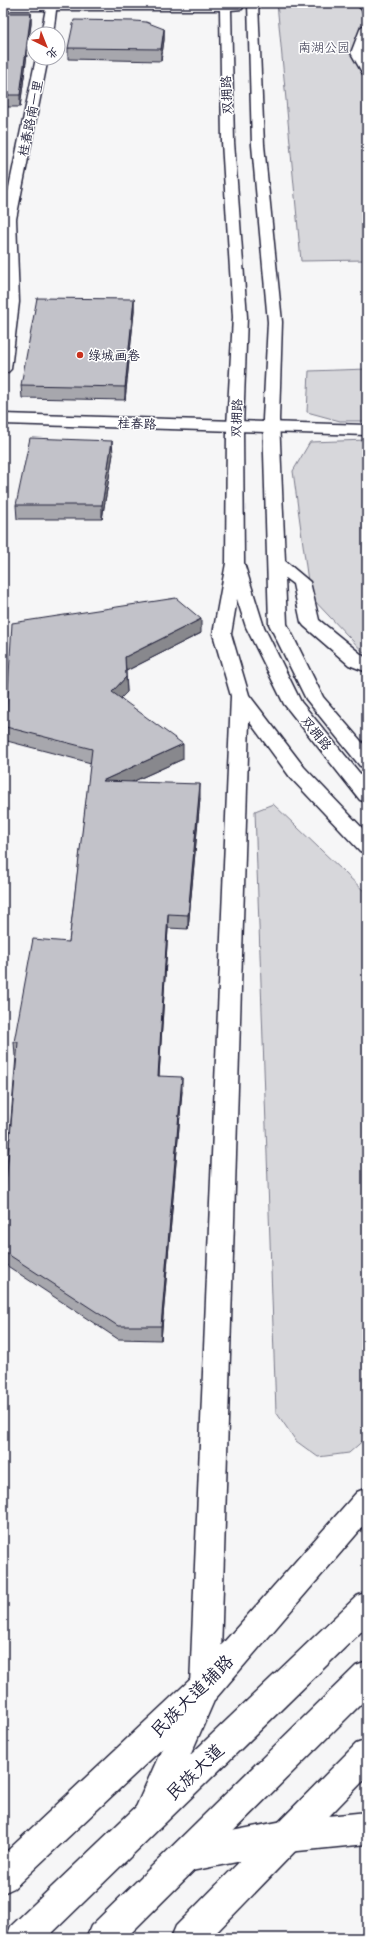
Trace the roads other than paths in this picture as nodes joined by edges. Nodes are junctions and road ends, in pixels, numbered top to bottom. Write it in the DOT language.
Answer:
graph roads {
  1 [pos="361,3"];
  2 [pos="3,7"];
  3 [pos="52,8"];
  4 [pos="224,8"];
  5 [pos="253,8"];
  6 [pos="367,9"];
  7 [pos="3,14"];
  8 [pos="49,26"];
  9 [pos="367,27"];
  10 [pos="40,66"];
  11 [pos="367,72"];
  12 [pos="6,218"];
  13 [pos="7,302"];
  14 [pos="3,369"];
  15 [pos="3,419"];
  16 [pos="235,427"];
  17 [pos="271,428"];
  18 [pos="367,430"];
  19 [pos="275,562"];
  20 [pos="235,563"];
  21 [pos="367,666"];
  22 [pos="240,696"];
  23 [pos="367,761"];
  24 [pos="367,795"];
  25 [pos="367,846"];
  26 [pos="367,1501"];
  27 [pos="367,1606"];
  28 [pos="367,1677"];
  29 [pos="205,1687"];
  30 [pos="367,1755"];
  31 [pos="147,1818"];
  32 [pos="367,1828"];
  33 [pos="288,1836"];
  34 [pos="186,1856"];
  35 [pos="3,1877"];
  36 [pos="23,1938"];
  37 [pos="103,1938"];
  38 [pos="188,1938"];
  1 -- 6 [label="main road"];
  2 -- 3 [label="main road"];
  3 -- 4 [label="main road"];
  3 -- 7 [label="main road"];
  3 -- 8 [label="main road"];
  4 -- 5 [label="main road"];
  4 -- 16 [label="main road, 双拥路"];
  5 -- 17 [label="main road, 双拥路"];
  9 -- 11 [label="main road"];
  10 -- 12 [label="main road, 桂春路南一里"];
  12 -- 13 [label="main road, 桂春路南一里"];
  13 -- 14 [label="main road, 桂春路南一里"];
  15 -- 16 [label="main road, 桂春路"];
  16 -- 17 [label="main road, 桂春路"];
  16 -- 20 [label="main road, 双拥路"];
  17 -- 18 [label="main road, 桂春路"];
  17 -- 19 [label="main road, 双拥路"];
  19 -- 21 [label="main road"];
  19 -- 23 [label="main road, 双拥路"];
  20 -- 22 [label="main road"];
  20 -- 24 [label="main road, 双拥路"];
  22 -- 25 [label="main road"];
  22 -- 29 [label="main road"];
  26 -- 29 [label="main road, 民族大道辅路"];
  27 -- 31 [label="main road, 民族大道"];
  28 -- 34 [label="main road"];
  29 -- 31 [label="main road"];
  29 -- 35 [label="main road, 民族大道辅路"];
  30 -- 33 [label="main road"];
  31 -- 36 [label="main road, 民族大道"];
  32 -- 33 [label="main road"];
  33 -- 34 [label="main road"];
  33 -- 38 [label="main road"];
  34 -- 37 [label="main road"];
}
